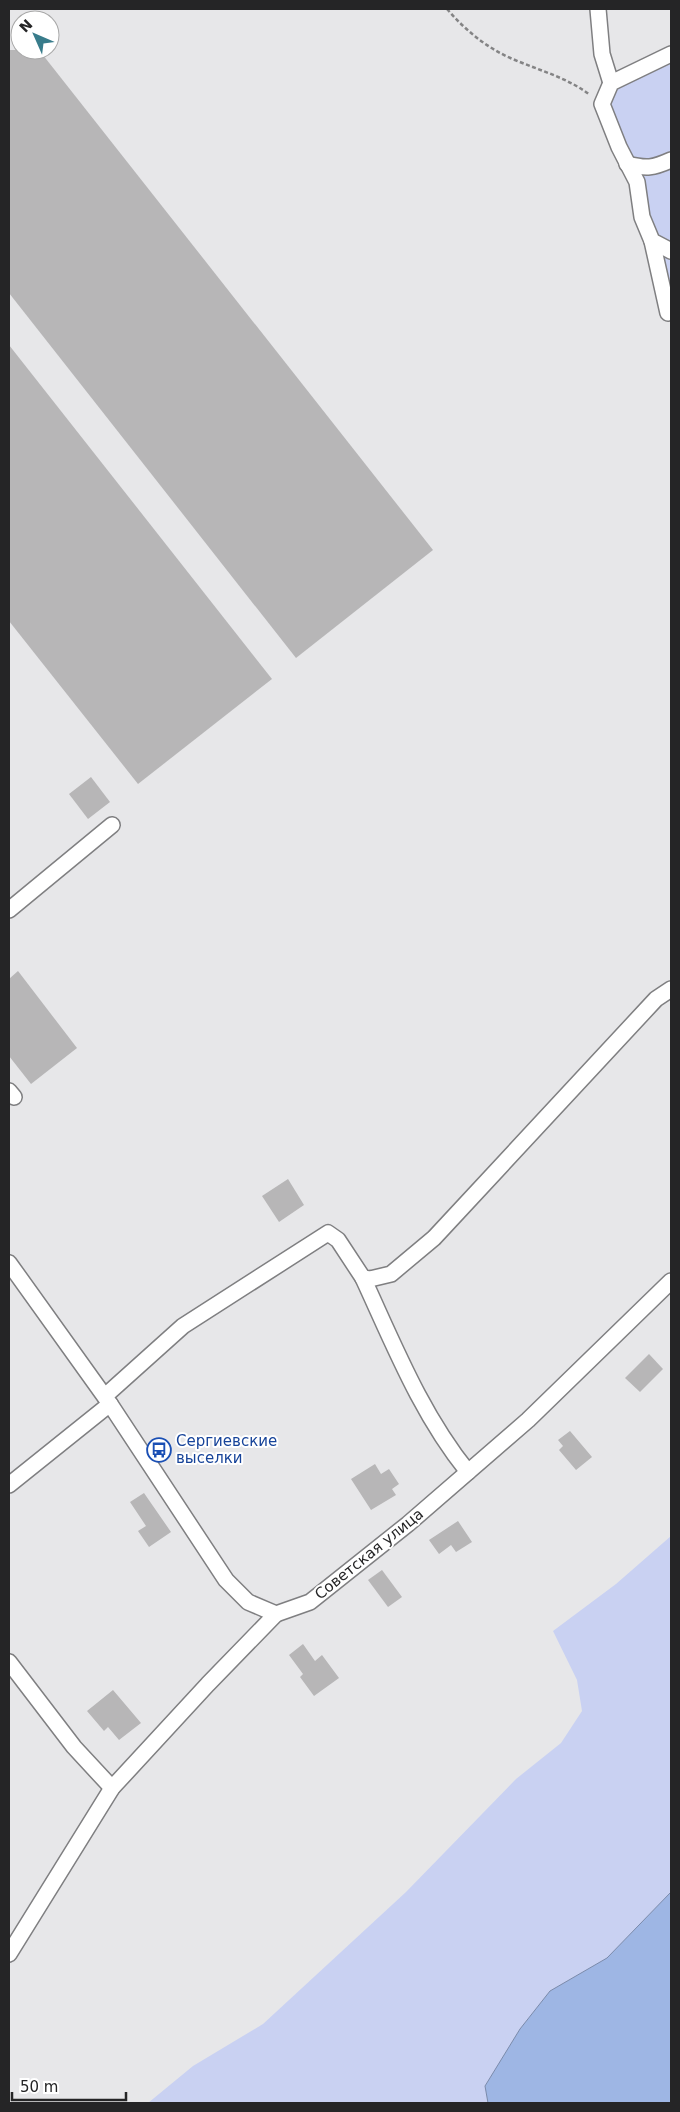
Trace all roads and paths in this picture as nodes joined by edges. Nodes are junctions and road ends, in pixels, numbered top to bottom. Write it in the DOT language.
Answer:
graph roads {
  1 [pos="448,9"];
  2 [pos="598,9"];
  3 [pos="671,54"];
  4 [pos="611,83"];
  5 [pos="602,104"];
  6 [pos="671,160"];
  7 [pos="627,164"];
  8 [pos="652,241"];
  9 [pos="671,250"];
  10 [pos="670,315"];
  11 [pos="112,825"];
  12 [pos="9,910"];
  13 [pos="671,988"];
  14 [pos="9,1263"];
  15 [pos="363,1278"];
  16 [pos="671,1281"];
  17 [pos="108,1400"];
  18 [pos="468,1472"];
  19 [pos="9,1485"];
  20 [pos="276,1614"];
  21 [pos="9,1662"];
  22 [pos="112,1788"];
  23 [pos="9,1954"];
  1 -- 5 [label="path"];
  2 -- 4 [label="street"];
  3 -- 4 [label="street"];
  4 -- 5 [label="street"];
  5 -- 7 [label="street"];
  6 -- 7 [label="street"];
  7 -- 8 [label="street"];
  8 -- 9 [label="street"];
  8 -- 10 [label="street"];
  11 -- 12 [label="street"];
  13 -- 15 [label="street"];
  14 -- 17 [label="street"];
  15 -- 17 [label="street"];
  15 -- 18 [label="street"];
  16 -- 18 [label="street, Советская улица"];
  17 -- 19 [label="street"];
  17 -- 20 [label="street"];
  18 -- 20 [label="street, Советская улица"];
  20 -- 22 [label="street"];
  21 -- 22 [label="street"];
  22 -- 23 [label="street"];
}
